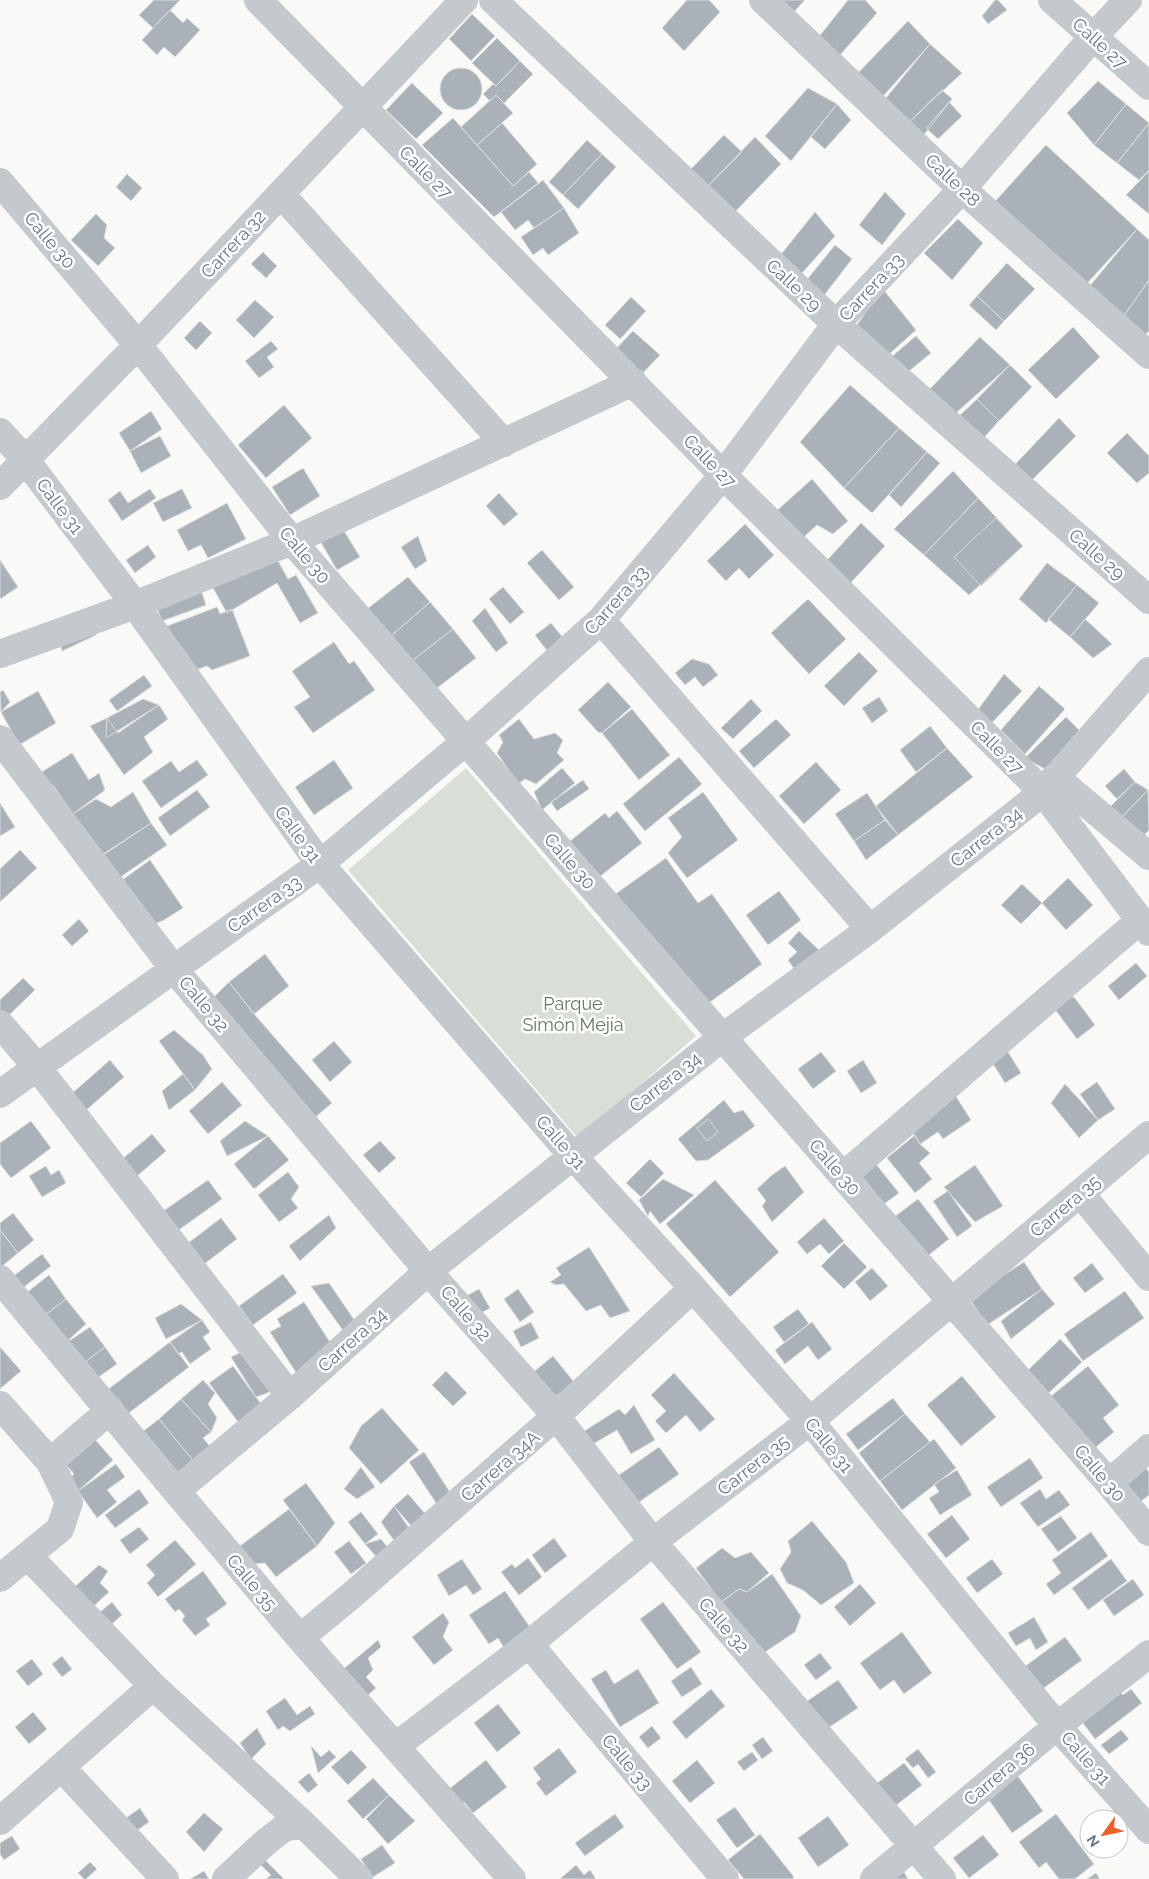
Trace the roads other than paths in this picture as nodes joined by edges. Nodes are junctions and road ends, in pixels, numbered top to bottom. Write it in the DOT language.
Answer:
graph roads {
  1 [pos="258,0"];
  2 [pos="464,0"];
  3 [pos="493,0"];
  4 [pos="762,0"];
  5 [pos="1052,0"];
  6 [pos="1128,0"];
  7 [pos="1093,37"];
  8 [pos="1149,86"];
  9 [pos="362,107"];
  10 [pos="0,182"];
  11 [pos="962,190"];
  12 [pos="281,194"];
  13 [pos="836,324"];
  14 [pos="138,345"];
  15 [pos="1149,355"];
  16 [pos="633,382"];
  17 [pos="0,432"];
  18 [pos="504,443"];
  19 [pos="25,460"];
  20 [pos="724,475"];
  21 [pos="0,486"];
  22 [pos="292,541"];
  23 [pos="1149,600"];
  24 [pos="135,604"];
  25 [pos="601,620"];
  26 [pos="0,654"];
  27 [pos="1149,672"];
  28 [pos="0,739"];
  29 [pos="465,742"];
  30 [pos="1049,785"];
  31 [pos="1149,856"];
  32 [pos="320,864"];
  33 [pos="1144,927"];
  34 [pos="870,929"];
  35 [pos="173,968"];
  36 [pos="0,1024"];
  37 [pos="723,1037"];
  38 [pos="37,1067"];
  39 [pos="0,1094"];
  40 [pos="1149,1135"];
  41 [pos="572,1155"];
  42 [pos="843,1176"];
  43 [pos="1080,1193"];
  44 [pos="428,1271"];
  45 [pos="1149,1277"];
  46 [pos="0,1279"];
  47 [pos="693,1288"];
  48 [pos="952,1302"];
  49 [pos="290,1396"];
  50 [pos="0,1405"];
  51 [pos="110,1410"];
  52 [pos="556,1416"];
  53 [pos="810,1421"];
  54 [pos="1149,1448"];
  55 [pos="50,1462"];
  56 [pos="1109,1482"];
  57 [pos="176,1491"];
  58 [pos="1149,1532"];
  59 [pos="653,1542"];
  60 [pos="28,1556"];
  61 [pos="0,1578"];
  62 [pos="300,1638"];
  63 [pos="529,1644"];
  64 [pos="1149,1654"];
  65 [pos="153,1686"];
  66 [pos="1057,1726"];
  67 [pos="396,1746"];
  68 [pos="60,1767"];
  69 [pos="0,1821"];
  70 [pos="303,1824"];
  71 [pos="1149,1830"];
  72 [pos="913,1845"];
  73 [pos="165,1879"];
  74 [pos="226,1879"];
  75 [pos="359,1879"];
  76 [pos="512,1879"];
  77 [pos="725,1879"];
  78 [pos="874,1879"];
  79 [pos="942,1879"];
  1 -- 9 [label="street, Calle 27"];
  2 -- 9 [label="street, Carrera 32"];
  3 -- 13 [label="street, Calle 29"];
  4 -- 11 [label="street, Calle 28"];
  5 -- 7 [label="street, Calle 27"];
  6 -- 7 [label="street, Carrera 33"];
  7 -- 8 [label="street, Calle 27"];
  7 -- 11 [label="street, Carrera 33"];
  9 -- 12 [label="street, Carrera 32"];
  9 -- 16 [label="street, Calle 27"];
  10 -- 14 [label="street, Calle 30"];
  11 -- 13 [label="street, Carrera 33"];
  11 -- 15 [label="street, Calle 28"];
  12 -- 14 [label="street, Carrera 32"];
  12 -- 18 [label="street"];
  13 -- 20 [label="street, Carrera 33"];
  13 -- 23 [label="street, Calle 29"];
  14 -- 19 [label="street, Carrera 32"];
  14 -- 22 [label="street, Calle 30"];
  16 -- 18 [label="street"];
  16 -- 20 [label="street, Calle 27"];
  17 -- 19 [label="street, Calle 31"];
  18 -- 22 [label="street"];
  19 -- 21 [label="street, Carrera 32"];
  19 -- 24 [label="street, Calle 31"];
  20 -- 25 [label="street, Carrera 33"];
  20 -- 30 [label="street, Calle 27"];
  22 -- 24 [label="street"];
  22 -- 29 [label="street, Calle 30"];
  24 -- 26 [label="street"];
  24 -- 32 [label="street, Calle 31"];
  25 -- 29 [label="street, Carrera 33"];
  25 -- 34 [label="street"];
  27 -- 30 [label="street, Carrera 34"];
  28 -- 35 [label="street, Calle 32"];
  29 -- 32 [label="street, Carrera 33"];
  29 -- 37 [label="street, Calle 30"];
  30 -- 31 [label="street"];
  30 -- 33 [label="street, Calle 27"];
  30 -- 34 [label="street, Carrera 34"];
  32 -- 35 [label="street, Carrera 33"];
  32 -- 41 [label="street, Calle 31"];
  33 -- 42 [label="street"];
  34 -- 37 [label="street, Carrera 34"];
  35 -- 38 [label="street, Carrera 33"];
  35 -- 44 [label="street, Calle 32"];
  36 -- 38 [label="street"];
  37 -- 41 [label="street, Carrera 34"];
  37 -- 42 [label="street, Calle 30"];
  38 -- 39 [label="street, Carrera 33"];
  38 -- 49 [label="street"];
  40 -- 43 [label="street, Carrera 35"];
  41 -- 44 [label="street, Carrera 34"];
  41 -- 47 [label="street, Calle 31"];
  42 -- 48 [label="street, Calle 30"];
  43 -- 45 [label="street"];
  43 -- 48 [label="street, Carrera 35"];
  44 -- 49 [label="street, Carrera 34"];
  44 -- 52 [label="street, Calle 32"];
  46 -- 51 [label="street, Calle 35"];
  47 -- 52 [label="street, Carrera 34A"];
  47 -- 53 [label="street, Calle 31"];
  48 -- 53 [label="street, Carrera 35"];
  48 -- 56 [label="street, Calle 30"];
  49 -- 57 [label="street, Carrera 34"];
  50 -- 55 [label="street"];
  51 -- 55 [label="street"];
  51 -- 57 [label="street, Calle 35"];
  52 -- 59 [label="street, Calle 32"];
  52 -- 62 [label="street, Carrera 34A"];
  53 -- 59 [label="street, Carrera 35"];
  53 -- 66 [label="street, Calle 31"];
  54 -- 56 [label="street"];
  55 -- 60 [label="street"];
  56 -- 58 [label="street, Calle 30"];
  57 -- 62 [label="street, Calle 35"];
  59 -- 63 [label="street, Carrera 35"];
  59 -- 72 [label="street, Calle 32"];
  60 -- 61 [label="street"];
  60 -- 65 [label="street"];
  62 -- 67 [label="street, Calle 35"];
  63 -- 67 [label="street, Carrera 35"];
  63 -- 77 [label="street, Calle 33"];
  64 -- 66 [label="street, Carrera 36"];
  65 -- 68 [label="street"];
  65 -- 70 [label="street"];
  66 -- 71 [label="street, Calle 31"];
  66 -- 72 [label="street, Carrera 36"];
  67 -- 76 [label="street, Calle 35"];
  68 -- 69 [label="street"];
  68 -- 73 [label="street"];
  70 -- 74 [label="street"];
  70 -- 75 [label="street"];
  72 -- 78 [label="street, Carrera 36"];
  72 -- 79 [label="street, Calle 32"];
}
